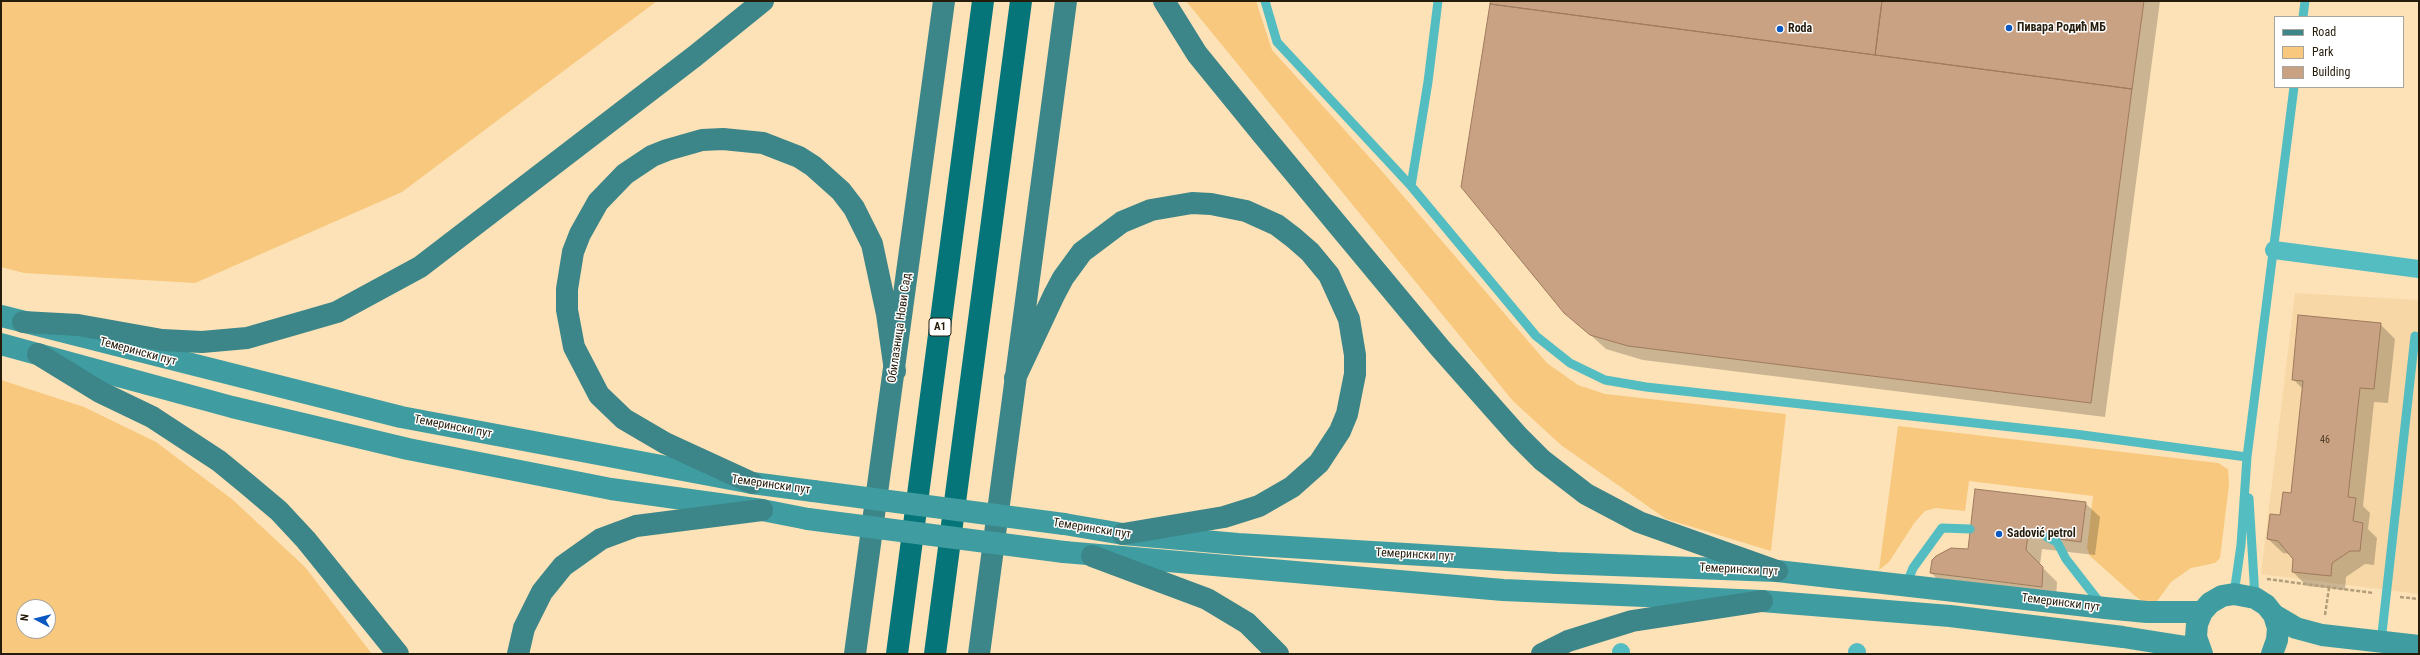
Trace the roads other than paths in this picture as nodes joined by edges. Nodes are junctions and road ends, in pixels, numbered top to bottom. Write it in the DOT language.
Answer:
graph roads {
  1 [pos="763,1"];
  2 [pos="944,1"];
  3 [pos="983,1"];
  4 [pos="1022,1"];
  5 [pos="1066,1"];
  6 [pos="1164,1"];
  7 [pos="1264,1"];
  8 [pos="1438,1"];
  9 [pos="2305,1"];
  10 [pos="2303,16"];
  11 [pos="2294,88"];
  12 [pos="1410,186"];
  13 [pos="2274,250"];
  14 [pos="2419,269"];
  15 [pos="1,316"];
  16 [pos="23,322"];
  17 [pos="2415,336"];
  18 [pos="1,344"];
  19 [pos="38,354"];
  20 [pos="895,371"];
  21 [pos="1015,378"];
  22 [pos="2247,457"];
  23 [pos="752,483"];
  24 [pos="762,510"];
  25 [pos="1970,529"];
  26 [pos="1123,534"];
  27 [pos="2047,538"];
  28 [pos="1092,556"];
  29 [pos="1777,572"];
  30 [pos="1906,585"];
  31 [pos="2254,587"];
  32 [pos="2234,594"];
  33 [pos="1762,601"];
  34 [pos="2105,608"];
  35 [pos="2202,612"];
  36 [pos="2274,615"];
  37 [pos="2381,642"];
  38 [pos="2419,646"];
  39 [pos="855,649"];
  40 [pos="2201,652"];
  41 [pos="398,654"];
  42 [pos="518,654"];
  43 [pos="898,654"];
  44 [pos="935,654"];
  45 [pos="979,654"];
  46 [pos="1278,654"];
  47 [pos="1542,654"];
  48 [pos="2272,654"];
  1 -- 16 [label="main road"];
  2 -- 20 [label="main road, Обилазница Нови Сад"];
  3 -- 43 [label="highway, A1"];
  4 -- 44 [label="highway"];
  5 -- 21 [label="main road"];
  6 -- 29 [label="main road"];
  7 -- 12 [label="lane"];
  8 -- 12 [label="lane"];
  9 -- 10 [label="lane"];
  11 -- 13 [label="lane"];
  12 -- 22 [label="lane"];
  13 -- 14 [label="street"];
  13 -- 22 [label="lane"];
  15 -- 16 [label="main road, Темерински пут"];
  16 -- 23 [label="main road, Темерински пут"];
  17 -- 37 [label="lane"];
  18 -- 19 [label="main road, Темерински пут"];
  19 -- 24 [label="main road, Темерински пут"];
  19 -- 41 [label="main road"];
  20 -- 23 [label="main road"];
  20 -- 39 [label="main road, Обилазница Нови Сад"];
  21 -- 26 [label="main road"];
  21 -- 45 [label="main road"];
  22 -- 31 [label="lane"];
  22 -- 32 [label="lane"];
  23 -- 26 [label="main road, Темерински пут, bridge"];
  24 -- 28 [label="main road, Темерински пут, bridge"];
  24 -- 42 [label="main road"];
  25 -- 30 [label="lane"];
  26 -- 29 [label="main road, Темерински пут"];
  27 -- 34 [label="lane"];
  28 -- 33 [label="main road, Темерински пут"];
  28 -- 46 [label="main road"];
  29 -- 30 [label="main road, Темерински пут"];
  30 -- 34 [label="main road, Темерински пут"];
  31 -- 32 [label="main road"];
  31 -- 36 [label="main road"];
  32 -- 35 [label="main road"];
  33 -- 40 [label="main road, Темерински пут"];
  33 -- 47 [label="main road"];
  34 -- 35 [label="main road, Темерински пут"];
  35 -- 40 [label="main road"];
  36 -- 37 [label="main road"];
  36 -- 48 [label="main road"];
  37 -- 38 [label="main road"];
}
